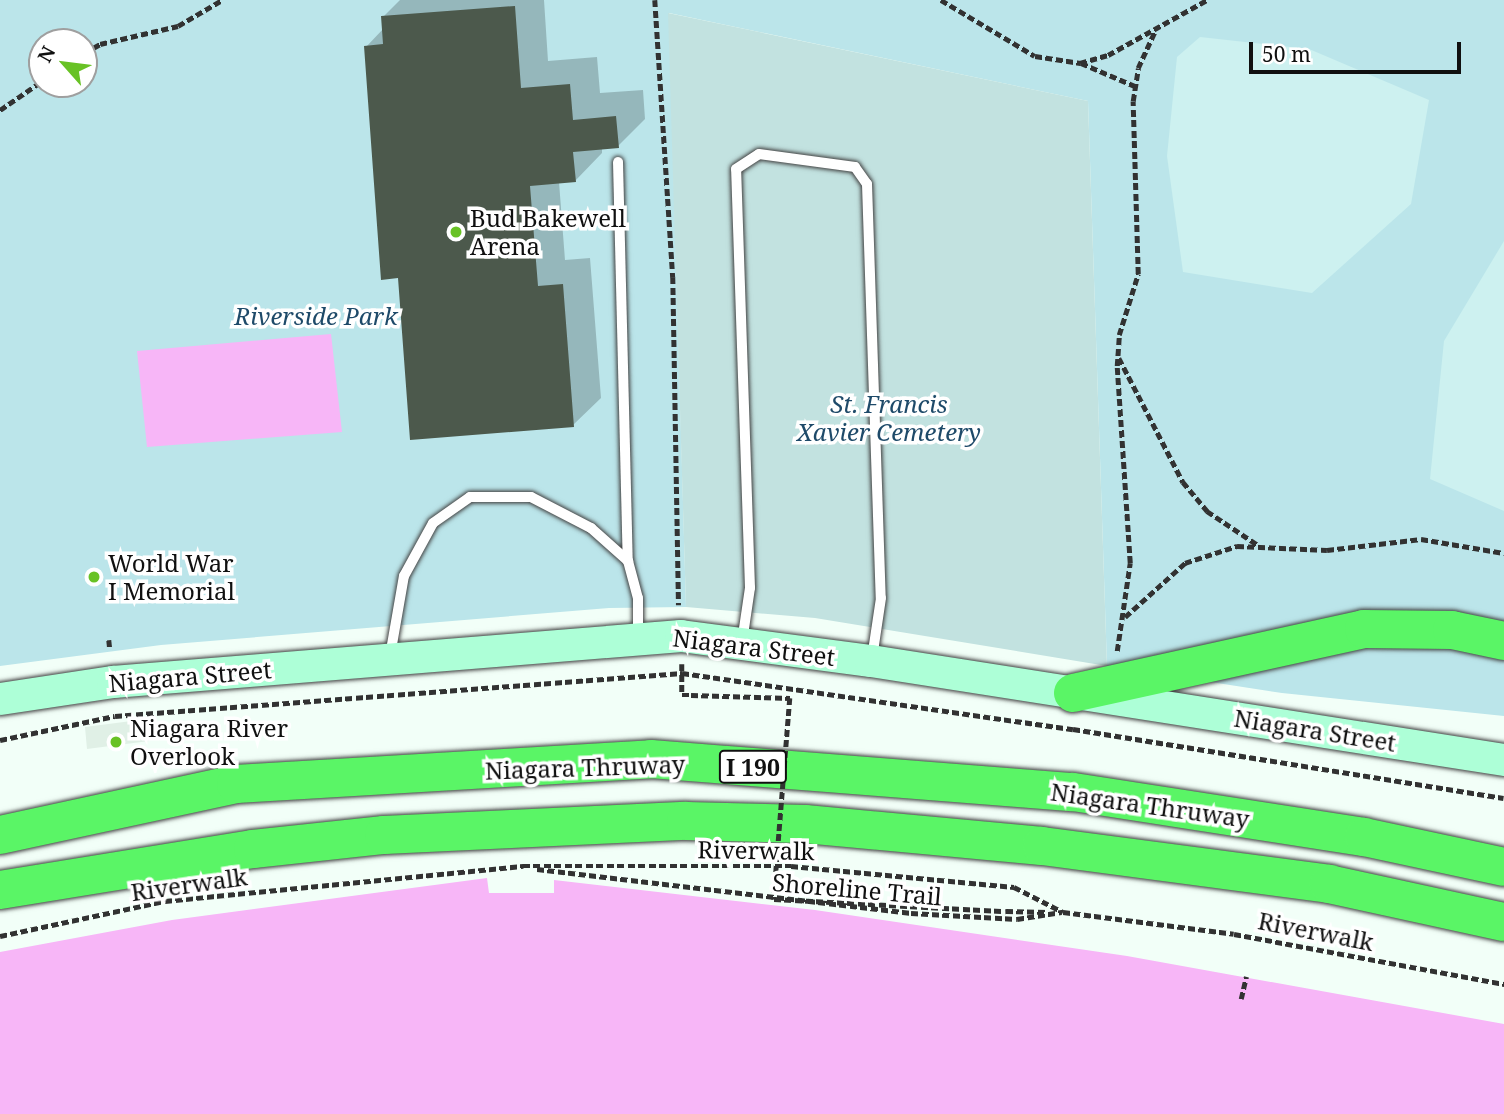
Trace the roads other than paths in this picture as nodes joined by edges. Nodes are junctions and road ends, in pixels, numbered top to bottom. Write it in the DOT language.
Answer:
graph roads {
  1 [pos="618,162"];
  2 [pos="628,562"];
  3 [pos="638,636"];
  4 [pos="741,642"];
  5 [pos="1504,642"];
  6 [pos="390,656"];
  7 [pos="871,661"];
  8 [pos="1073,693"];
  9 [pos="0,699"];
  10 [pos="1504,760"];
  11 [pos="0,835"];
  12 [pos="1504,867"];
  13 [pos="0,890"];
  14 [pos="1504,922"];
  1 -- 2 [label="lane"];
  2 -- 3 [label="lane"];
  2 -- 6 [label="lane"];
  3 -- 4 [label="main road, Niagara Street"];
  3 -- 6 [label="main road, Niagara Street"];
  4 -- 7 [label="main road, Niagara Street"];
  4 -- 7 [label="lane"];
  5 -- 8 [label="highway"];
  6 -- 9 [label="main road, Niagara Street"];
  7 -- 8 [label="main road, Niagara Street"];
  8 -- 10 [label="main road, Niagara Street"];
  11 -- 12 [label="highway, Niagara Thruway / I 190"];
  13 -- 14 [label="highway, I 190"];
}
